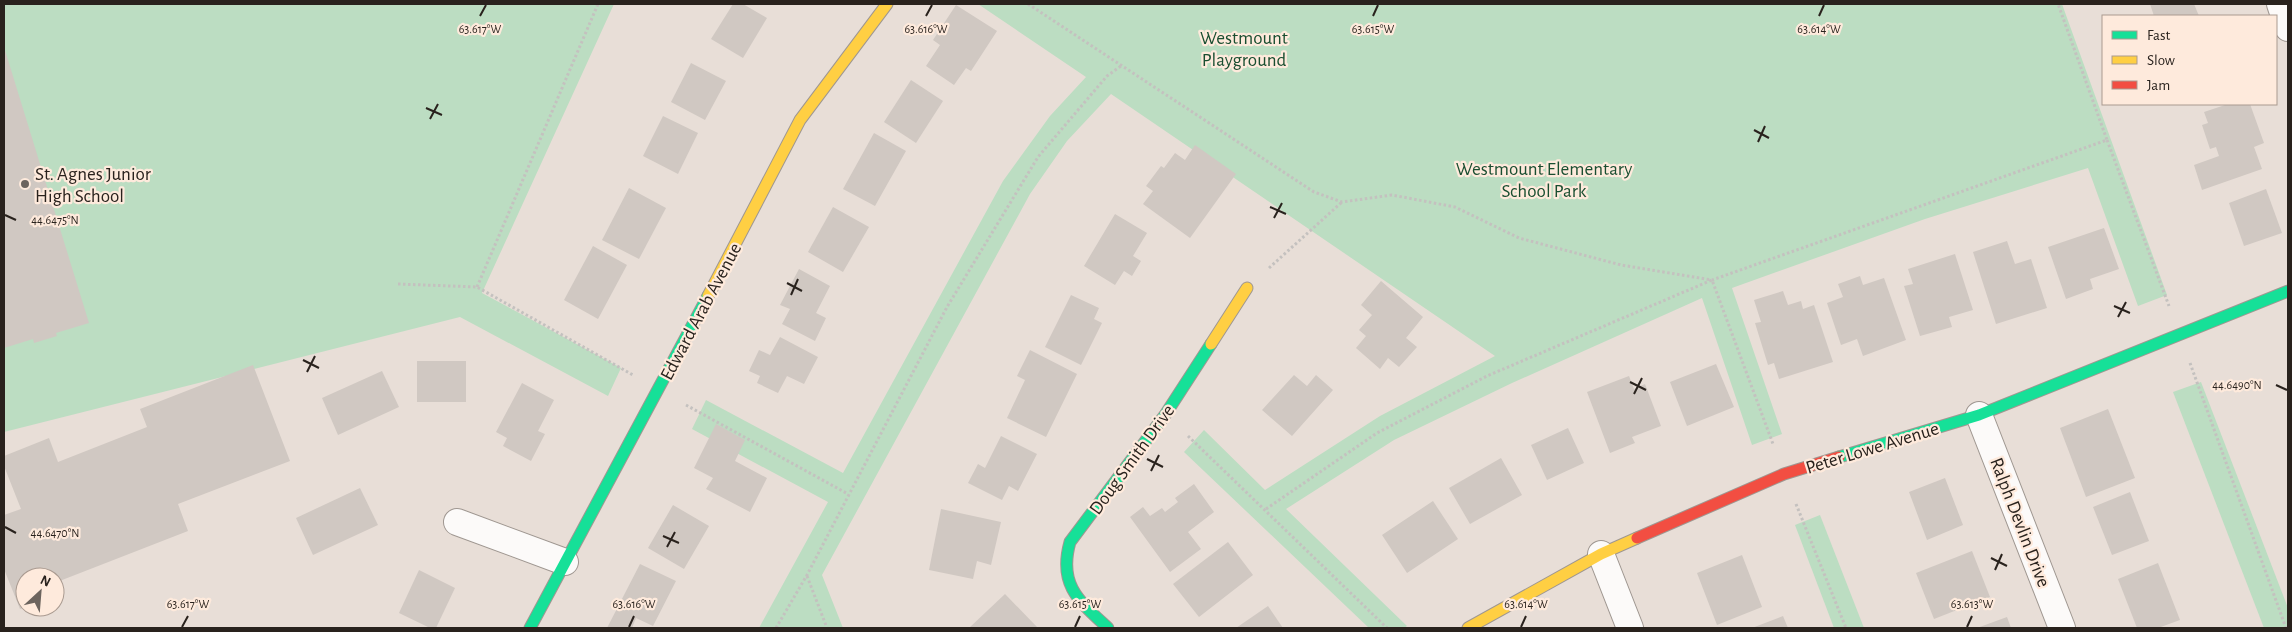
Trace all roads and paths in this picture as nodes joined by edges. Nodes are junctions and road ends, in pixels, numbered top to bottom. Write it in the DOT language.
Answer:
graph roads {
  1 [pos="598,4"];
  2 [pos="886,4"];
  3 [pos="1028,4"];
  4 [pos="2058,4"];
  5 [pos="2280,4"];
  6 [pos="2288,28"];
  7 [pos="1121,66"];
  8 [pos="2107,140"];
  9 [pos="1342,202"];
  10 [pos="1712,280"];
  11 [pos="398,284"];
  12 [pos="477,287"];
  13 [pos="1247,288"];
  14 [pos="2288,291"];
  15 [pos="2179,334"];
  16 [pos="659,390"];
  17 [pos="1164,414"];
  18 [pos="1979,415"];
  19 [pos="848,494"];
  20 [pos="1266,509"];
  21 [pos="457,522"];
  22 [pos="1601,554"];
  23 [pos="565,562"];
  24 [pos="807,575"];
  25 [pos="530,628"];
  26 [pos="776,628"];
  27 [pos="827,628"];
  28 [pos="1108,628"];
  29 [pos="1388,628"];
  30 [pos="1468,628"];
  31 [pos="1630,628"];
  32 [pos="2062,628"];
  33 [pos="2286,628"];
  1 -- 12 [label="path"];
  2 -- 16 [label="street, Edward Arab Avenue"];
  3 -- 7 [label="path"];
  4 -- 8 [label="path"];
  5 -- 6 [label="street"];
  7 -- 9 [label="path"];
  7 -- 19 [label="path"];
  8 -- 10 [label="path"];
  8 -- 15 [label="path"];
  9 -- 10 [label="path"];
  9 -- 13 [label="path"];
  10 -- 20 [label="path"];
  11 -- 12 [label="path"];
  12 -- 16 [label="path"];
  13 -- 17 [label="street, Doug Smith Drive"];
  14 -- 15 [label="street, Peter Lowe Avenue"];
  15 -- 18 [label="street, Peter Lowe Avenue"];
  15 -- 33 [label="path"];
  16 -- 19 [label="path"];
  16 -- 23 [label="street, Edward Arab Avenue"];
  17 -- 20 [label="path"];
  17 -- 28 [label="street, Doug Smith Drive"];
  18 -- 22 [label="street, Peter Lowe Avenue"];
  18 -- 32 [label="street, Ralph Devlin Drive"];
  19 -- 24 [label="path"];
  20 -- 29 [label="path"];
  21 -- 23 [label="street"];
  22 -- 30 [label="street, Peter Lowe Avenue"];
  22 -- 31 [label="street"];
  23 -- 25 [label="street, Edward Arab Avenue"];
  24 -- 26 [label="path"];
  24 -- 27 [label="path"];
}
